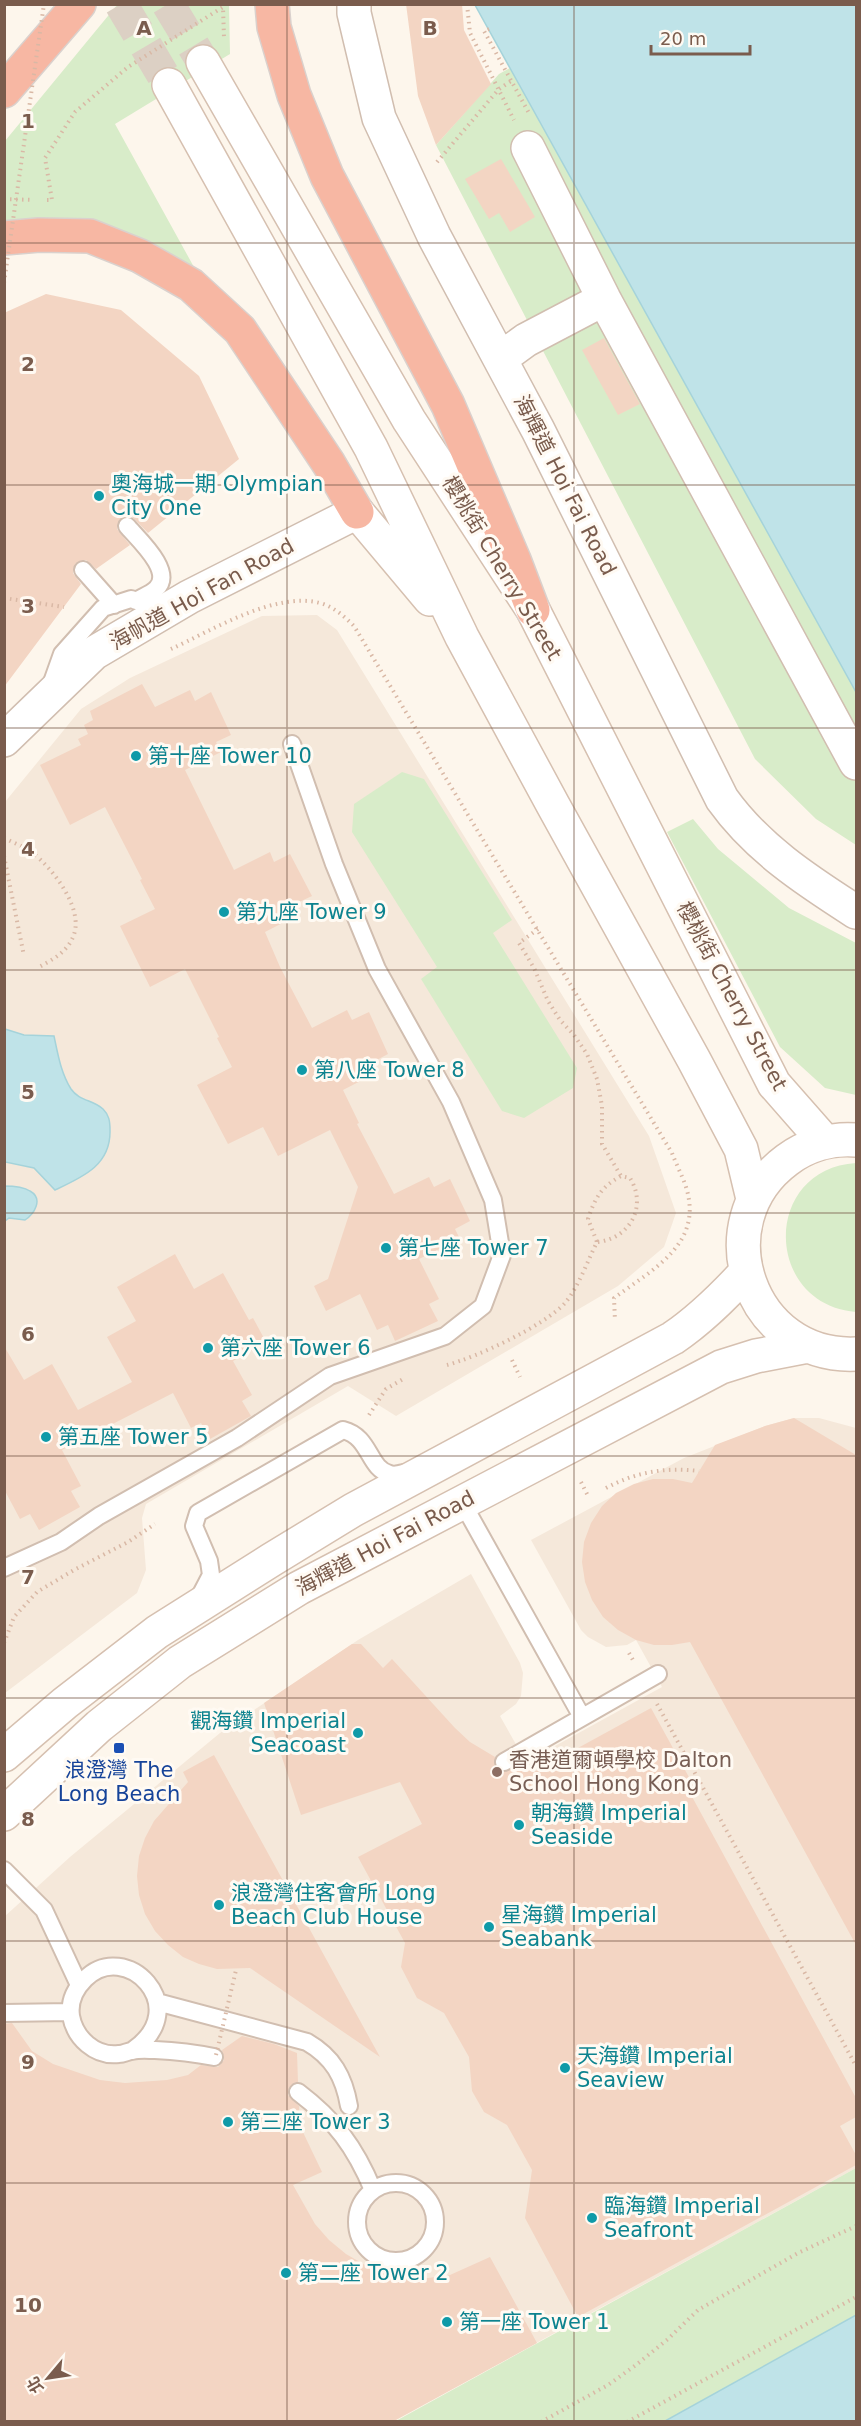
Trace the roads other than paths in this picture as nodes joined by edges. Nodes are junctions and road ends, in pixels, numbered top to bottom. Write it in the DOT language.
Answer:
graph roads {
  1 [pos="80,4"];
  2 [pos="272,4"];
  3 [pos="354,4"];
  4 [pos="203,62"];
  5 [pos="169,85"];
  6 [pos="4,91"];
  7 [pos="530,133"];
  8 [pos="4,238"];
  9 [pos="604,299"];
  10 [pos="500,359"];
  11 [pos="357,512"];
  12 [pos="127,526"];
  13 [pos="83,570"];
  14 [pos="114,604"];
  15 [pos="147,608"];
  16 [pos="533,610"];
  17 [pos="462,637"];
  18 [pos="46,700"];
  19 [pos="4,740"];
  20 [pos="292,744"];
  21 [pos="856,763"];
  22 [pos="856,912"];
  23 [pos="841,1141"];
  24 [pos="753,1199"];
  25 [pos="746,1272"];
  26 [pos="808,1346"];
  27 [pos="856,1354"];
  28 [pos="434,1468"];
  29 [pos="462,1502"];
  30 [pos="4,1568"];
  31 [pos="192,1610"];
  32 [pos="652,1678"];
  33 [pos="582,1717"];
  34 [pos="4,1755"];
  35 [pos="504,1762"];
  36 [pos="4,1814"];
  37 [pos="4,1870"];
  38 [pos="79,1985"];
  39 [pos="157,2002"];
  40 [pos="70,2012"];
  41 [pos="4,2013"];
  42 [pos="133,2050"];
  43 [pos="215,2056"];
  44 [pos="298,2092"];
  45 [pos="349,2106"];
  46 [pos="373,2190"];
  1 -- 6 [label="highway"];
  2 -- 16 [label="highway"];
  3 -- 10 [label="street, 海輝道 Hoi Fai Road"];
  4 -- 16 [label="street, 櫻桃街 Cherry Street"];
  5 -- 17 [label="street"];
  7 -- 9 [label="street"];
  8 -- 11 [label="highway"];
  9 -- 10 [label="street"];
  9 -- 21 [label="street"];
  10 -- 22 [label="street, 海輝道 Hoi Fai Road"];
  11 -- 15 [label="street, 海帆道 Hoi Fan Road"];
  11 -- 17 [label="street"];
  12 -- 15 [label="lane"];
  13 -- 14 [label="lane"];
  14 -- 15 [label="lane"];
  14 -- 18 [label="lane"];
  15 -- 18 [label="street, 海帆道 Hoi Fan Road"];
  16 -- 23 [label="street, 櫻桃街 Cherry Street"];
  17 -- 24 [label="street"];
  18 -- 19 [label="street, 海帆道 Hoi Fan Road"];
  20 -- 30 [label="lane"];
  23 -- 24 [label="street"];
  24 -- 25 [label="street"];
  25 -- 26 [label="street"];
  25 -- 28 [label="street, 海輝道 Hoi Fai Road"];
  26 -- 27 [label="street"];
  26 -- 29 [label="street, 海輝道 Hoi Fai Road"];
  28 -- 31 [label="street, 海輝道 Hoi Fai Road"];
  28 -- 31 [label="lane"];
  29 -- 33 [label="lane"];
  29 -- 36 [label="street, 海輝道 Hoi Fai Road"];
  31 -- 34 [label="street, 海輝道 Hoi Fai Road"];
  32 -- 33 [label="lane"];
  33 -- 35 [label="lane"];
  37 -- 38 [label="lane"];
  38 -- 39 [label="lane"];
  38 -- 40 [label="lane"];
  39 -- 42 [label="lane"];
  39 -- 45 [label="lane"];
  40 -- 41 [label="lane"];
  40 -- 42 [label="lane"];
  42 -- 43 [label="lane"];
  44 -- 46 [label="lane"];
  46 -- 46 [label="lane"];
}
